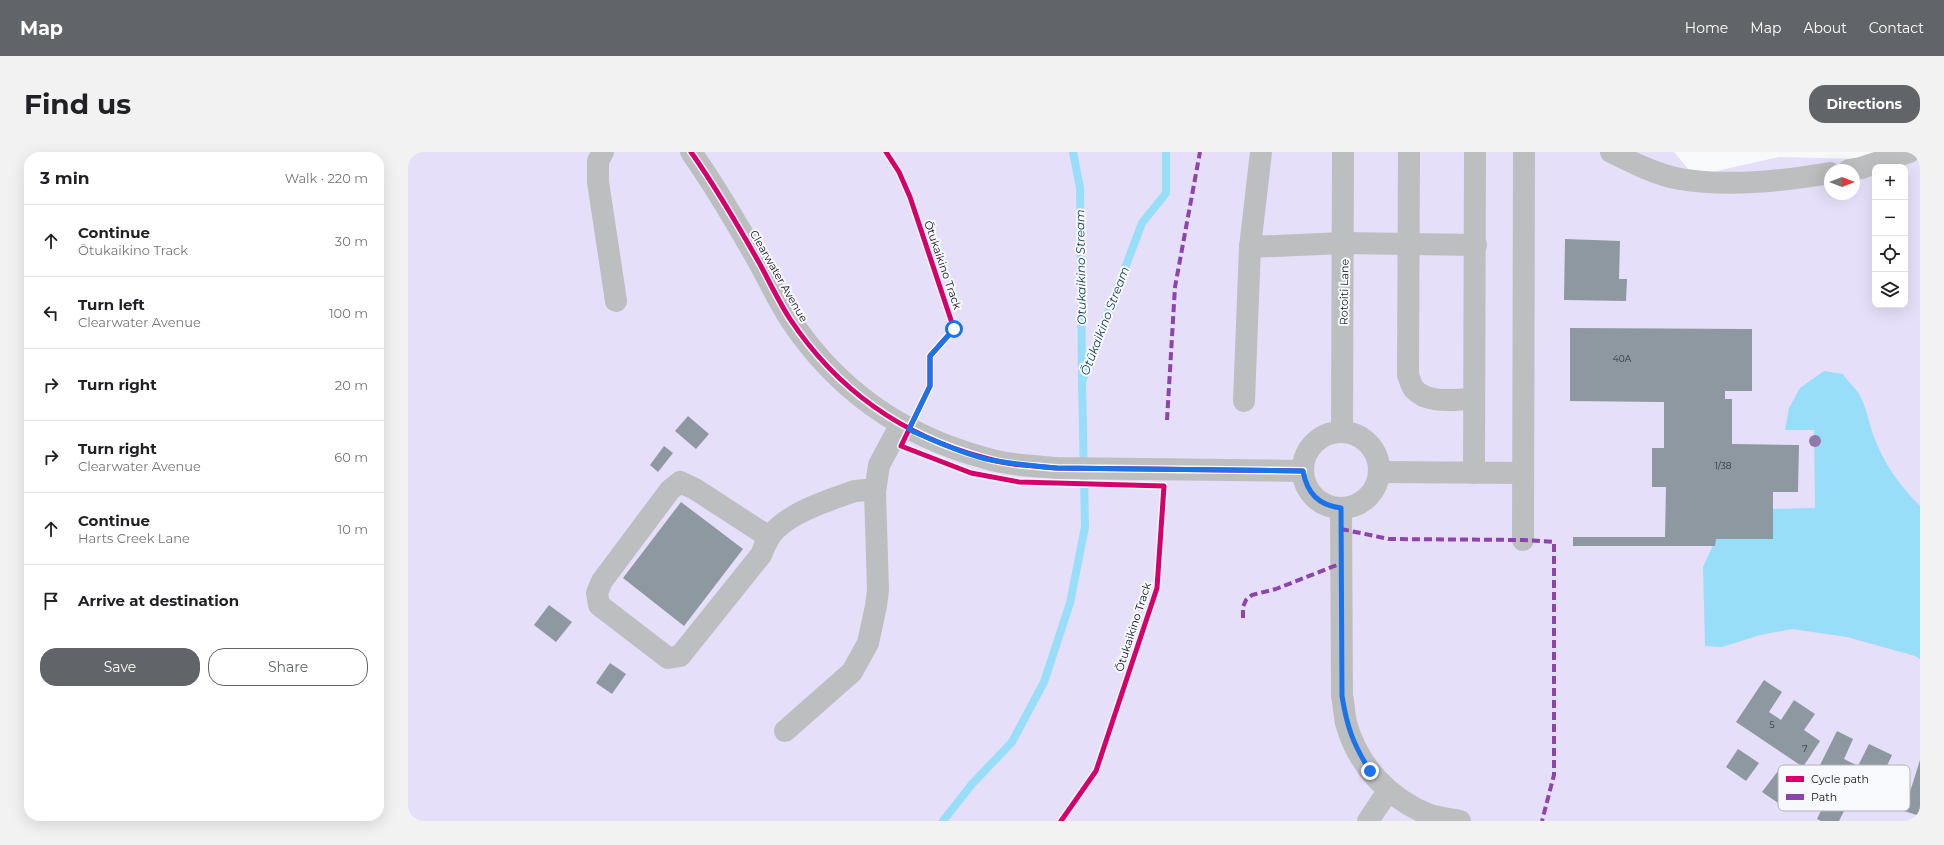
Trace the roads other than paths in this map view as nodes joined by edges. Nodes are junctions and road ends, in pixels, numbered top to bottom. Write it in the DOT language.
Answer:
graph roads {
  1 [pos="603,152"];
  2 [pos="691,152"];
  3 [pos="1261,152"];
  4 [pos="1343,152"];
  5 [pos="1408,152"];
  6 [pos="1475,152"];
  7 [pos="1524,152"];
  8 [pos="1611,152"];
  9 [pos="1909,152"];
  10 [pos="1860,168"];
  11 [pos="1824,174"];
  12 [pos="1344,243"];
  13 [pos="1409,245"];
  14 [pos="1476,245"];
  15 [pos="1250,247"];
  16 [pos="616,302"];
  17 [pos="1474,399"];
  18 [pos="1244,401"];
  19 [pos="901,424"];
  20 [pos="1342,432"];
  21 [pos="1303,471"];
  22 [pos="1379,472"];
  23 [pos="1474,473"];
  24 [pos="1523,473"];
  25 [pos="875,492"];
  26 [pos="1341,508"];
  27 [pos="769,537"];
  28 [pos="1523,540"];
  29 [pos="785,732"];
  30 [pos="1388,792"];
  31 [pos="1368,821"];
  32 [pos="1460,821"];
  1 -- 16 [label="street"];
  2 -- 19 [label="street, Clearwater Avenue"];
  3 -- 15 [label="street"];
  4 -- 12 [label="street, Rotoiti Lane"];
  5 -- 13 [label="street"];
  6 -- 14 [label="street"];
  7 -- 24 [label="street"];
  8 -- 11 [label="street"];
  9 -- 10 [label="street"];
  12 -- 13 [label="street"];
  12 -- 15 [label="street"];
  12 -- 20 [label="street, Rotoiti Lane"];
  13 -- 14 [label="street"];
  13 -- 17 [label="street"];
  14 -- 17 [label="street"];
  15 -- 18 [label="street"];
  17 -- 23 [label="street"];
  19 -- 21 [label="street, Clearwater Avenue"];
  19 -- 25 [label="street"];
  20 -- 21 [label="street"];
  20 -- 22 [label="street"];
  21 -- 26 [label="street"];
  22 -- 23 [label="street"];
  22 -- 26 [label="street"];
  23 -- 24 [label="street"];
  24 -- 28 [label="street"];
  25 -- 27 [label="street"];
  25 -- 29 [label="street"];
  26 -- 30 [label="street"];
  27 -- 27 [label="street"];
  30 -- 31 [label="street"];
  30 -- 32 [label="street"];
}
